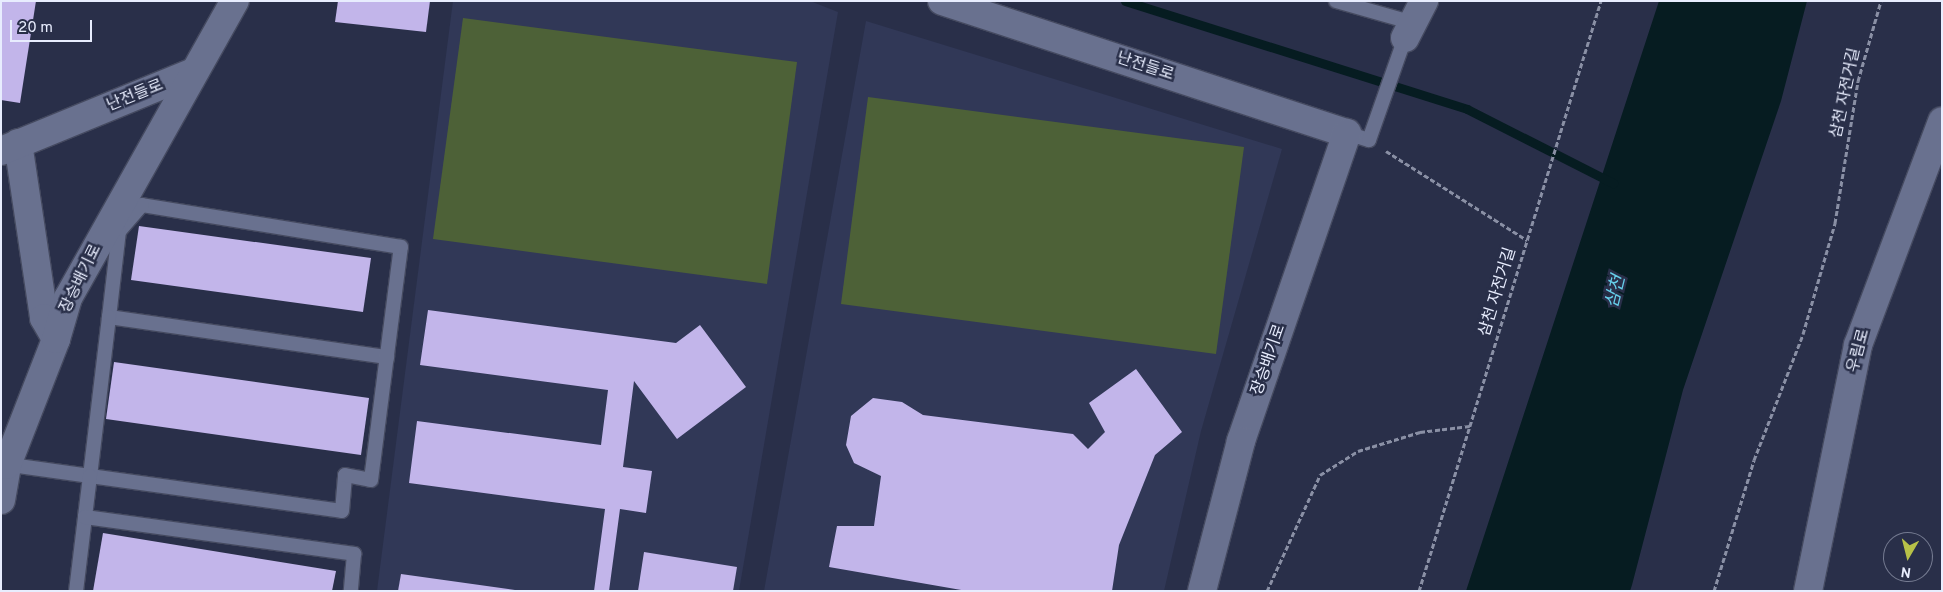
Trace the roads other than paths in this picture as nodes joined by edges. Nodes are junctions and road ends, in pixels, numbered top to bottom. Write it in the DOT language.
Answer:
graph roads {
  1 [pos="235,1"];
  2 [pos="942,1"];
  3 [pos="1336,1"];
  4 [pos="1414,21"];
  5 [pos="194,72"];
  6 [pos="1942,121"];
  7 [pos="1358,136"];
  8 [pos="10,147"];
  9 [pos="110,317"];
  10 [pos="56,339"];
  11 [pos="387,357"];
  12 [pos="4,464"];
  13 [pos="90,476"];
  14 [pos="1,500"];
  15 [pos="85,518"];
  16 [pos="76,591"];
  17 [pos="350,591"];
  18 [pos="1202,591"];
  19 [pos="1808,591"];
  1 -- 5 [label="street"];
  2 -- 7 [label="street, 난전들로"];
  3 -- 4 [label="lane"];
  4 -- 7 [label="lane"];
  5 -- 8 [label="street, 난전들로"];
  5 -- 10 [label="street, 장승배기로"];
  6 -- 19 [label="street, 우림로"];
  7 -- 18 [label="street, 장승배기로"];
  8 -- 10 [label="street"];
  9 -- 11 [label="lane"];
  9 -- 11 [label="lane"];
  9 -- 13 [label="lane"];
  10 -- 12 [label="street, 장승배기로"];
  11 -- 13 [label="lane"];
  12 -- 13 [label="lane"];
  12 -- 14 [label="street, 장승배기로"];
  13 -- 15 [label="lane"];
  15 -- 16 [label="lane"];
  15 -- 17 [label="lane"];
}
